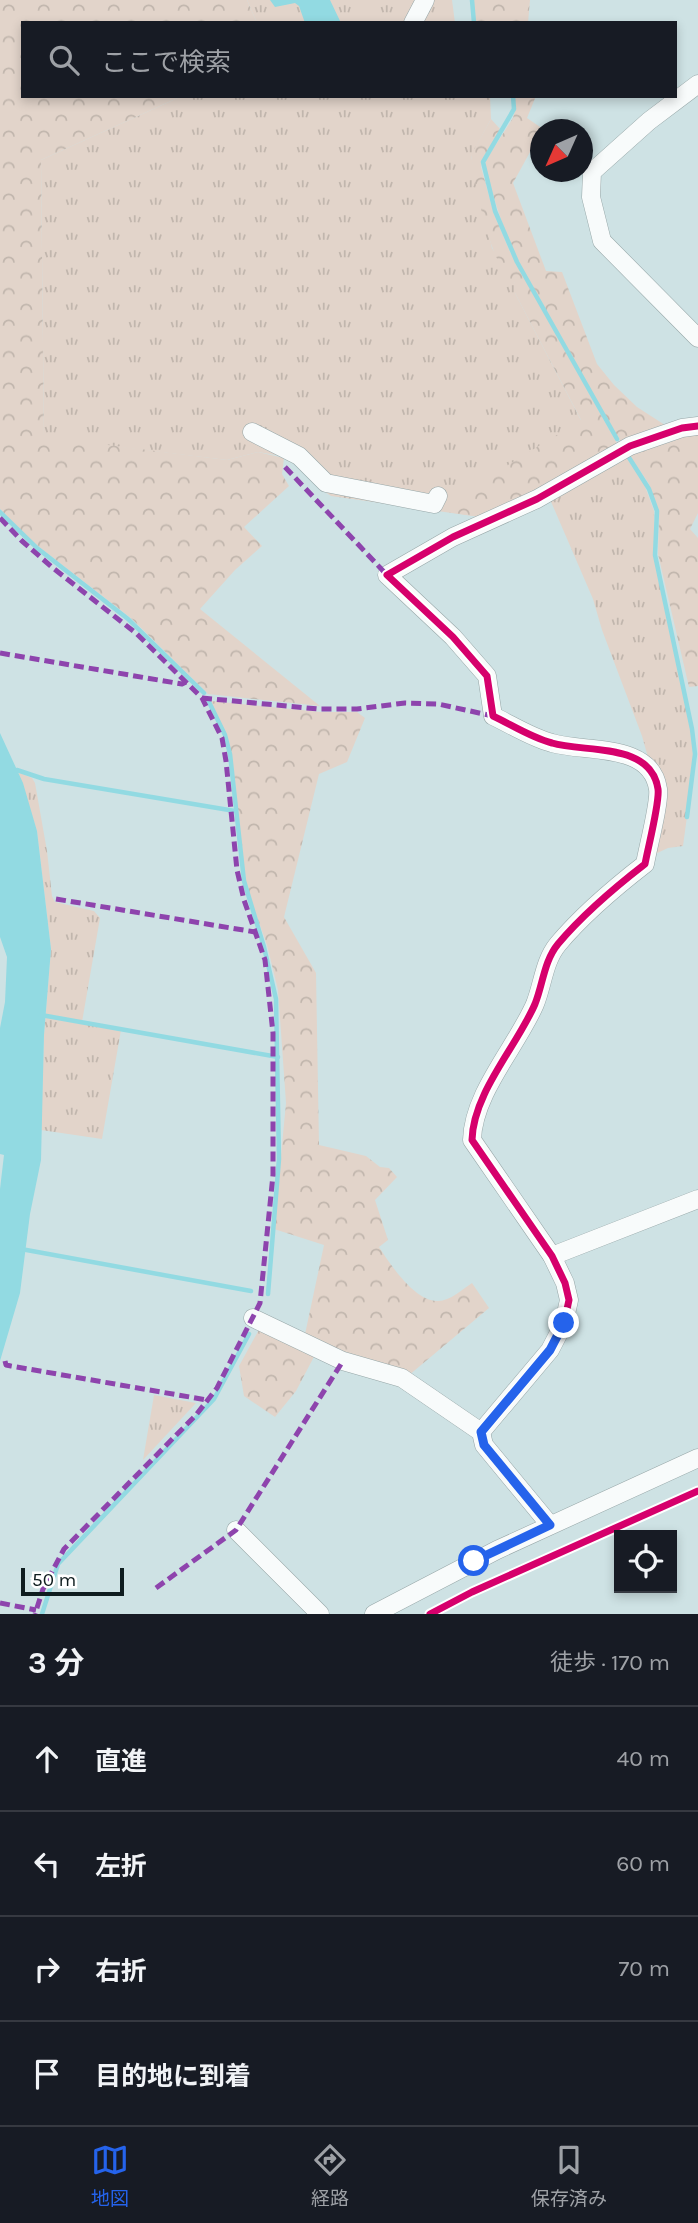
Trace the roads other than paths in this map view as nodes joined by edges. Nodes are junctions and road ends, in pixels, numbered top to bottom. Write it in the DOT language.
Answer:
graph roads {
  1 [pos="425,0"];
  2 [pos="414,21"];
  3 [pos="698,84"];
  4 [pos="698,338"];
  5 [pos="698,426"];
  6 [pos="252,432"];
  7 [pos="438,496"];
  8 [pos="698,1199"];
  9 [pos="552,1256"];
  10 [pos="253,1318"];
  11 [pos="481,1432"];
  12 [pos="698,1458"];
  13 [pos="550,1525"];
  14 [pos="236,1530"];
  15 [pos="320,1614"];
  16 [pos="374,1614"];
  1 -- 2 [label="street"];
  3 -- 4 [label="street"];
  5 -- 9 [label="street"];
  6 -- 7 [label="street"];
  8 -- 9 [label="street"];
  9 -- 11 [label="street"];
  10 -- 11 [label="street"];
  11 -- 13 [label="street"];
  12 -- 13 [label="street"];
  13 -- 16 [label="street"];
  14 -- 15 [label="street"];
}
